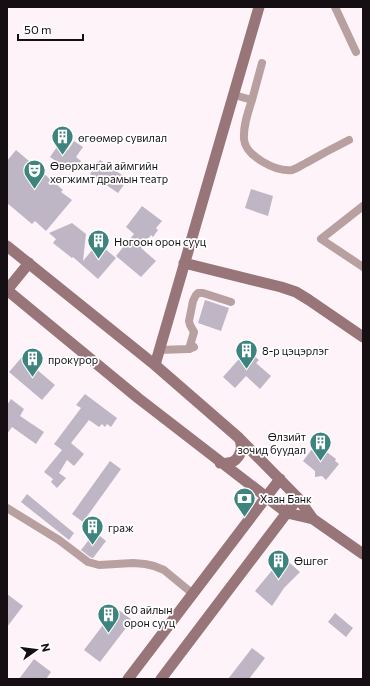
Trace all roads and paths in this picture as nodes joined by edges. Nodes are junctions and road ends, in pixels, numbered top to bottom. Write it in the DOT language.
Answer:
graph roads {
  1 [pos="259,7"];
  2 [pos="335,7"];
  3 [pos="356,52"];
  4 [pos="262,63"];
  5 [pos="234,95"];
  6 [pos="252,100"];
  7 [pos="349,140"];
  8 [pos="363,206"];
  9 [pos="7,246"];
  10 [pos="29,263"];
  11 [pos="184,263"];
  12 [pos="363,267"];
  13 [pos="7,290"];
  14 [pos="231,302"];
  15 [pos="363,337"];
  16 [pos="159,350"];
  17 [pos="155,365"];
  18 [pos="239,438"];
  19 [pos="220,463"];
  20 [pos="280,479"];
  21 [pos="266,497"];
  22 [pos="298,498"];
  23 [pos="7,508"];
  24 [pos="286,513"];
  25 [pos="313,519"];
  26 [pos="363,554"];
  27 [pos="192,594"];
  28 [pos="128,679"];
  29 [pos="161,679"];
  1 -- 5 [label="main road"];
  2 -- 3 [label="street"];
  4 -- 6 [label="street"];
  5 -- 6 [label="street"];
  5 -- 11 [label="main road"];
  6 -- 7 [label="street"];
  8 -- 12 [label="street"];
  9 -- 10 [label="main road"];
  10 -- 13 [label="main road"];
  10 -- 17 [label="main road"];
  11 -- 15 [label="main road"];
  11 -- 16 [label="main road"];
  13 -- 19 [label="main road"];
  14 -- 16 [label="street"];
  16 -- 17 [label="main road"];
  17 -- 18 [label="main road"];
  18 -- 19 [label="main road"];
  18 -- 20 [label="main road"];
  19 -- 21 [label="main road"];
  20 -- 21 [label="main road"];
  20 -- 22 [label="main road"];
  21 -- 24 [label="main road"];
  21 -- 27 [label="main road"];
  22 -- 24 [label="main road"];
  22 -- 25 [label="main road"];
  23 -- 27 [label="street"];
  24 -- 25 [label="main road"];
  24 -- 29 [label="main road"];
  25 -- 26 [label="main road"];
  27 -- 28 [label="main road"];
}
